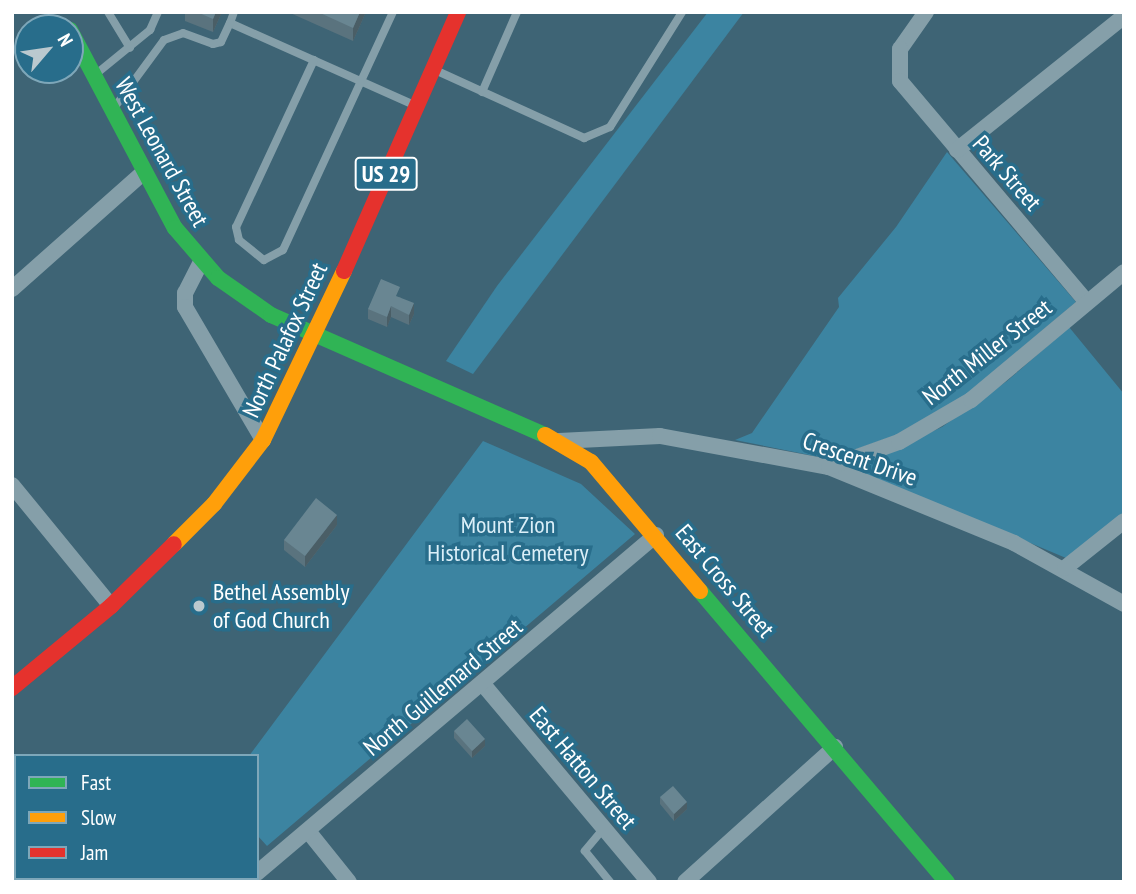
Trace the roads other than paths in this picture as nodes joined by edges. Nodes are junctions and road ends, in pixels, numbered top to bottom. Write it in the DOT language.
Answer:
graph roads {
  1 [pos="108,12"];
  2 [pos="158,12"];
  3 [pos="234,12"];
  4 [pos="393,12"];
  5 [pos="458,12"];
  6 [pos="517,12"];
  7 [pos="682,12"];
  8 [pos="926,12"];
  9 [pos="1124,16"];
  10 [pos="230,23"];
  11 [pos="130,48"];
  12 [pos="84,58"];
  13 [pos="314,60"];
  14 [pos="433,69"];
  15 [pos="93,75"];
  16 [pos="363,82"];
  17 [pos="482,92"];
  18 [pos="416,106"];
  19 [pos="112,110"];
  20 [pos="957,150"];
  21 [pos="144,172"];
  22 [pos="201,262"];
  23 [pos="1124,272"];
  24 [pos="12,289"];
  25 [pos="1087,302"];
  26 [pos="314,335"];
  27 [pos="414,380"];
  28 [pos="263,440"];
  29 [pos="559,441"];
  30 [pos="829,467"];
  31 [pos="12,485"];
  32 [pos="1124,521"];
  33 [pos="656,535"];
  34 [pos="1065,568"];
  35 [pos="1124,604"];
  36 [pos="111,606"];
  37 [pos="482,683"];
  38 [pos="12,688"];
  39 [pos="835,747"];
  40 [pos="604,828"];
  41 [pos="308,831"];
  42 [pos="259,871"];
  43 [pos="349,882"];
  44 [pos="610,882"];
  45 [pos="649,882"];
  46 [pos="685,882"];
  47 [pos="947,882"];
  1 -- 11 [label="lane"];
  2 -- 11 [label="lane"];
  3 -- 10 [label="lane"];
  4 -- 16 [label="lane"];
  5 -- 14 [label="street, North Palafox Street / US 29"];
  6 -- 17 [label="lane"];
  7 -- 17 [label="lane"];
  8 -- 20 [label="street, Park Street"];
  9 -- 20 [label="street"];
  10 -- 13 [label="lane"];
  10 -- 19 [label="lane"];
  11 -- 15 [label="lane"];
  12 -- 15 [label="street, West Leonard Street"];
  13 -- 16 [label="lane"];
  13 -- 16 [label="lane"];
  14 -- 17 [label="lane"];
  14 -- 18 [label="street, North Palafox Street / US 29"];
  15 -- 19 [label="street, West Leonard Street"];
  16 -- 18 [label="lane"];
  18 -- 26 [label="street, North Palafox Street / US 29"];
  19 -- 21 [label="street, West Leonard Street"];
  20 -- 25 [label="street, Park Street"];
  21 -- 22 [label="street, West Leonard Street"];
  21 -- 24 [label="street"];
  22 -- 26 [label="street, West Leonard Street"];
  22 -- 28 [label="street"];
  23 -- 25 [label="street, North Miller Street"];
  25 -- 30 [label="street, North Miller Street"];
  26 -- 27 [label="street, West Leonard Street"];
  26 -- 28 [label="street, North Palafox Street / US 29"];
  27 -- 29 [label="street, East Cross Street"];
  28 -- 36 [label="street, North Palafox Street / US 29"];
  29 -- 30 [label="street, Crescent Drive"];
  29 -- 33 [label="street, East Cross Street"];
  30 -- 34 [label="street, Crescent Drive"];
  31 -- 36 [label="street"];
  32 -- 34 [label="street"];
  33 -- 37 [label="street, North Guillemard Street"];
  33 -- 39 [label="street, East Cross Street"];
  34 -- 35 [label="street, Crescent Drive"];
  36 -- 38 [label="street, North Palafox Street / US 29"];
  37 -- 40 [label="street, East Hatton Street"];
  37 -- 41 [label="street, North Guillemard Street"];
  39 -- 46 [label="street"];
  39 -- 47 [label="street, East Cross Street"];
  40 -- 44 [label="lane"];
  40 -- 45 [label="street, East Hatton Street"];
  41 -- 42 [label="street, North Guillemard Street"];
  41 -- 43 [label="street"];
}
